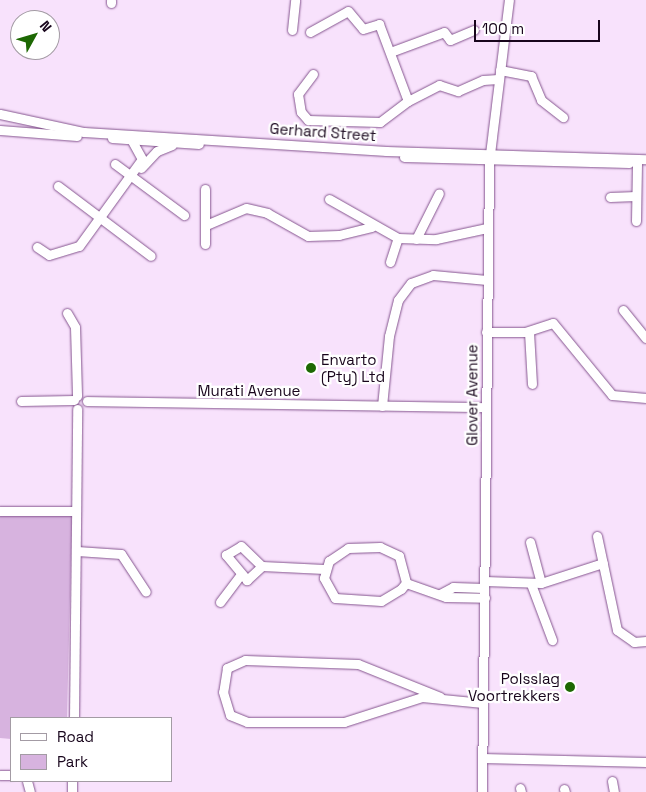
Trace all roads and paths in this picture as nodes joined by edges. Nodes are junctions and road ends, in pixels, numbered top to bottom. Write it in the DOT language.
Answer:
graph roads {
  1 [pos="295,0"];
  2 [pos="509,0"];
  3 [pos="292,30"];
  4 [pos="474,30"];
  5 [pos="310,32"];
  6 [pos="393,51"];
  7 [pos="313,74"];
  8 [pos="499,75"];
  9 [pos="408,101"];
  10 [pos="0,114"];
  11 [pos="563,117"];
  12 [pos="0,125"];
  13 [pos="0,130"];
  14 [pos="19,131"];
  15 [pos="131,139"];
  16 [pos="180,143"];
  17 [pos="489,158"];
  18 [pos="145,159"];
  19 [pos="646,159"];
  20 [pos="642,163"];
  21 [pos="116,164"];
  22 [pos="130,178"];
  23 [pos="58,186"];
  24 [pos="206,189"];
  25 [pos="438,194"];
  26 [pos="636,196"];
  27 [pos="610,197"];
  28 [pos="329,199"];
  29 [pos="184,215"];
  30 [pos="101,218"];
  31 [pos="636,221"];
  32 [pos="206,225"];
  33 [pos="372,227"];
  34 [pos="487,228"];
  35 [pos="398,238"];
  36 [pos="416,240"];
  37 [pos="205,244"];
  38 [pos="37,247"];
  39 [pos="151,256"];
  40 [pos="390,262"];
  41 [pos="487,280"];
  42 [pos="623,310"];
  43 [pos="67,313"];
  44 [pos="486,332"];
  45 [pos="529,332"];
  46 [pos="646,338"];
  47 [pos="532,384"];
  48 [pos="646,398"];
  49 [pos="21,401"];
  50 [pos="79,401"];
  51 [pos="382,406"];
  52 [pos="486,407"];
  53 [pos="0,511"];
  54 [pos="76,511"];
  55 [pos="597,536"];
  56 [pos="530,542"];
  57 [pos="77,551"];
  58 [pos="604,562"];
  59 [pos="262,566"];
  60 [pos="324,568"];
  61 [pos="240,575"];
  62 [pos="406,583"];
  63 [pos="540,583"];
  64 [pos="484,584"];
  65 [pos="531,584"];
  66 [pos="146,592"];
  67 [pos="440,594"];
  68 [pos="485,598"];
  69 [pos="220,602"];
  70 [pos="552,640"];
  71 [pos="646,641"];
  72 [pos="440,697"];
  73 [pos="483,703"];
  74 [pos="74,717"];
  75 [pos="482,758"];
  76 [pos="646,762"];
  77 [pos="612,781"];
  78 [pos="482,792"];
  79 [pos="614,792"];
  1 -- 3 [label="street"];
  2 -- 8 [label="street, Glover Avenue"];
  4 -- 6 [label="street"];
  5 -- 6 [label="street"];
  6 -- 9 [label="street"];
  7 -- 9 [label="street"];
  8 -- 9 [label="street"];
  8 -- 11 [label="street"];
  8 -- 17 [label="street, Glover Avenue"];
  10 -- 17 [label="street, Gerhard Street"];
  12 -- 14 [label="street"];
  13 -- 14 [label="street, Gerhard Street"];
  14 -- 15 [label="street, Gerhard Street"];
  15 -- 16 [label="street, Gerhard Street"];
  15 -- 18 [label="street"];
  16 -- 17 [label="street, Gerhard Street"];
  16 -- 18 [label="street"];
  17 -- 19 [label="street, Gerhard Street"];
  17 -- 20 [label="street, Gerhard Street"];
  17 -- 34 [label="street, Glover Avenue"];
  18 -- 22 [label="street"];
  20 -- 26 [label="street"];
  21 -- 22 [label="street"];
  22 -- 29 [label="street"];
  22 -- 30 [label="street"];
  23 -- 30 [label="street"];
  24 -- 32 [label="street"];
  25 -- 36 [label="street"];
  26 -- 27 [label="street"];
  26 -- 31 [label="street"];
  28 -- 33 [label="street"];
  30 -- 38 [label="street"];
  30 -- 39 [label="street"];
  32 -- 33 [label="street"];
  32 -- 37 [label="street"];
  33 -- 35 [label="street"];
  34 -- 36 [label="street"];
  34 -- 41 [label="street, Glover Avenue"];
  35 -- 36 [label="street"];
  35 -- 40 [label="street"];
  41 -- 44 [label="street, Glover Avenue"];
  41 -- 51 [label="street"];
  42 -- 46 [label="street"];
  43 -- 50 [label="street"];
  44 -- 45 [label="street"];
  44 -- 52 [label="street, Glover Avenue"];
  45 -- 47 [label="street"];
  45 -- 48 [label="street"];
  49 -- 50 [label="street, Murati Avenue"];
  50 -- 51 [label="street, Murati Avenue"];
  50 -- 54 [label="street"];
  51 -- 52 [label="street, Murati Avenue"];
  52 -- 64 [label="street, Glover Avenue"];
  53 -- 54 [label="street"];
  54 -- 57 [label="street"];
  55 -- 58 [label="street"];
  56 -- 63 [label="street"];
  57 -- 66 [label="street"];
  57 -- 74 [label="street"];
  58 -- 63 [label="street"];
  58 -- 71 [label="street"];
  59 -- 60 [label="street"];
  59 -- 61 [label="street"];
  59 -- 61 [label="street"];
  60 -- 62 [label="street"];
  60 -- 62 [label="street"];
  61 -- 69 [label="street"];
  62 -- 67 [label="street"];
  63 -- 65 [label="street"];
  64 -- 65 [label="street"];
  64 -- 67 [label="street"];
  64 -- 68 [label="street, Glover Avenue"];
  65 -- 70 [label="street"];
  67 -- 68 [label="street"];
  68 -- 73 [label="street, Glover Avenue"];
  72 -- 72 [label="street"];
  72 -- 73 [label="street"];
  73 -- 75 [label="street, Glover Avenue"];
  75 -- 76 [label="street"];
  75 -- 78 [label="street, Glover Avenue"];
  77 -- 79 [label="street"];
}
